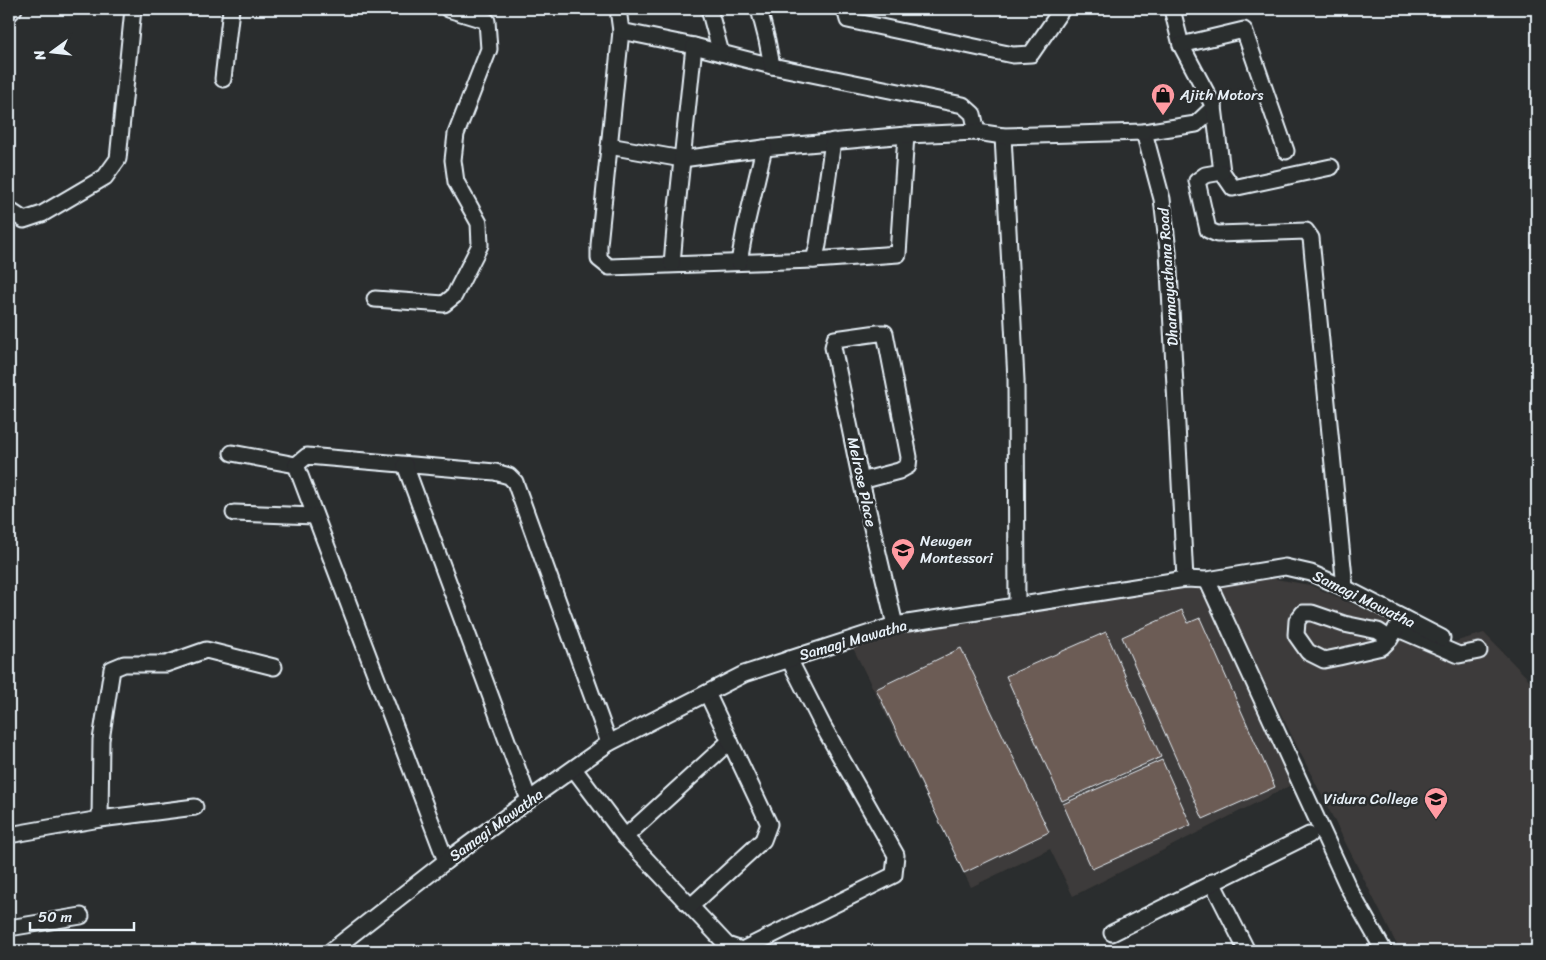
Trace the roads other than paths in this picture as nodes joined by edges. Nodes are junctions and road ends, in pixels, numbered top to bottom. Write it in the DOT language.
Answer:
graph roads {
  1 [pos="14,9"];
  2 [pos="133,9"];
  3 [pos="231,9"];
  4 [pos="448,9"];
  5 [pos="618,9"];
  6 [pos="709,9"];
  7 [pos="759,9"];
  8 [pos="845,9"];
  9 [pos="1062,9"];
  10 [pos="1172,9"];
  11 [pos="9,14"];
  12 [pos="621,31"];
  13 [pos="1181,45"];
  14 [pos="694,46"];
  15 [pos="721,53"];
  16 [pos="772,66"];
  17 [pos="223,79"];
  18 [pos="1214,107"];
  19 [pos="977,132"];
  20 [pos="1144,132"];
  21 [pos="906,136"];
  22 [pos="1003,136"];
  23 [pos="833,142"];
  24 [pos="608,146"];
  25 [pos="764,148"];
  26 [pos="1286,151"];
  27 [pos="682,159"];
  28 [pos="1331,167"];
  29 [pos="1222,172"];
  30 [pos="9,210"];
  31 [pos="814,260"];
  32 [pos="740,262"];
  33 [pos="672,264"];
  34 [pos="375,299"];
  35 [pos="232,453"];
  36 [pos="405,464"];
  37 [pos="296,465"];
  38 [pos="861,481"];
  39 [pos="234,513"];
  40 [pos="315,516"];
  41 [pos="1185,579"];
  42 [pos="1208,580"];
  43 [pos="1345,588"];
  44 [pos="1018,606"];
  45 [pos="895,625"];
  46 [pos="1396,628"];
  47 [pos="1442,638"];
  48 [pos="1479,651"];
  49 [pos="789,659"];
  50 [pos="274,668"];
  51 [pos="707,693"];
  52 [pos="730,741"];
  53 [pos="609,743"];
  54 [pos="574,769"];
  55 [pos="529,800"];
  56 [pos="195,807"];
  57 [pos="100,819"];
  58 [pos="9,835"];
  59 [pos="1308,835"];
  60 [pos="625,837"];
  61 [pos="446,861"];
  62 [pos="1212,882"];
  63 [pos="691,906"];
  64 [pos="81,916"];
  65 [pos="9,928"];
  66 [pos="1112,933"];
  67 [pos="331,951"];
  68 [pos="1247,951"];
  69 [pos="1384,951"];
  1 -- 11 [label="street"];
  2 -- 30 [label="street"];
  3 -- 17 [label="street"];
  4 -- 34 [label="street"];
  5 -- 12 [label="street"];
  6 -- 15 [label="street"];
  7 -- 16 [label="street"];
  8 -- 9 [label="street"];
  10 -- 13 [label="street"];
  12 -- 14 [label="street"];
  12 -- 24 [label="street"];
  13 -- 18 [label="street"];
  13 -- 26 [label="street"];
  14 -- 15 [label="street"];
  14 -- 27 [label="street"];
  15 -- 16 [label="street"];
  16 -- 19 [label="street"];
  18 -- 20 [label="street"];
  18 -- 29 [label="street"];
  19 -- 21 [label="street"];
  19 -- 22 [label="street"];
  20 -- 22 [label="street"];
  20 -- 41 [label="street, Dharmayathana Road"];
  21 -- 23 [label="street"];
  21 -- 31 [label="street"];
  22 -- 44 [label="street"];
  23 -- 25 [label="street"];
  23 -- 31 [label="street"];
  24 -- 27 [label="street"];
  24 -- 33 [label="street"];
  25 -- 27 [label="street"];
  25 -- 32 [label="street"];
  27 -- 33 [label="street"];
  28 -- 29 [label="street"];
  29 -- 43 [label="street"];
  31 -- 32 [label="street"];
  32 -- 33 [label="street"];
  35 -- 37 [label="street"];
  36 -- 37 [label="street"];
  36 -- 53 [label="street"];
  36 -- 55 [label="street"];
  37 -- 40 [label="street"];
  38 -- 38 [label="street, Melrose Place"];
  38 -- 45 [label="street, Melrose Place"];
  39 -- 40 [label="street"];
  40 -- 61 [label="street"];
  41 -- 42 [label="street, Samagi Mawatha"];
  41 -- 44 [label="street, Samagi Mawatha"];
  42 -- 43 [label="street, Samagi Mawatha"];
  42 -- 69 [label="street"];
  43 -- 46 [label="street, Samagi Mawatha"];
  44 -- 45 [label="street, Samagi Mawatha"];
  45 -- 49 [label="street, Samagi Mawatha"];
  46 -- 46 [label="street"];
  46 -- 47 [label="street, Samagi Mawatha"];
  46 -- 48 [label="street"];
  49 -- 51 [label="street, Samagi Mawatha"];
  49 -- 63 [label="street"];
  50 -- 57 [label="street"];
  51 -- 52 [label="street"];
  51 -- 53 [label="street, Samagi Mawatha"];
  52 -- 60 [label="street"];
  52 -- 63 [label="street"];
  53 -- 54 [label="street, Samagi Mawatha"];
  54 -- 55 [label="street, Samagi Mawatha"];
  54 -- 60 [label="street"];
  55 -- 61 [label="street, Samagi Mawatha"];
  56 -- 57 [label="street"];
  57 -- 58 [label="street"];
  59 -- 62 [label="street"];
  60 -- 63 [label="street"];
  61 -- 67 [label="street, Samagi Mawatha"];
  62 -- 66 [label="street"];
  62 -- 68 [label="street"];
  64 -- 65 [label="street"];
}
